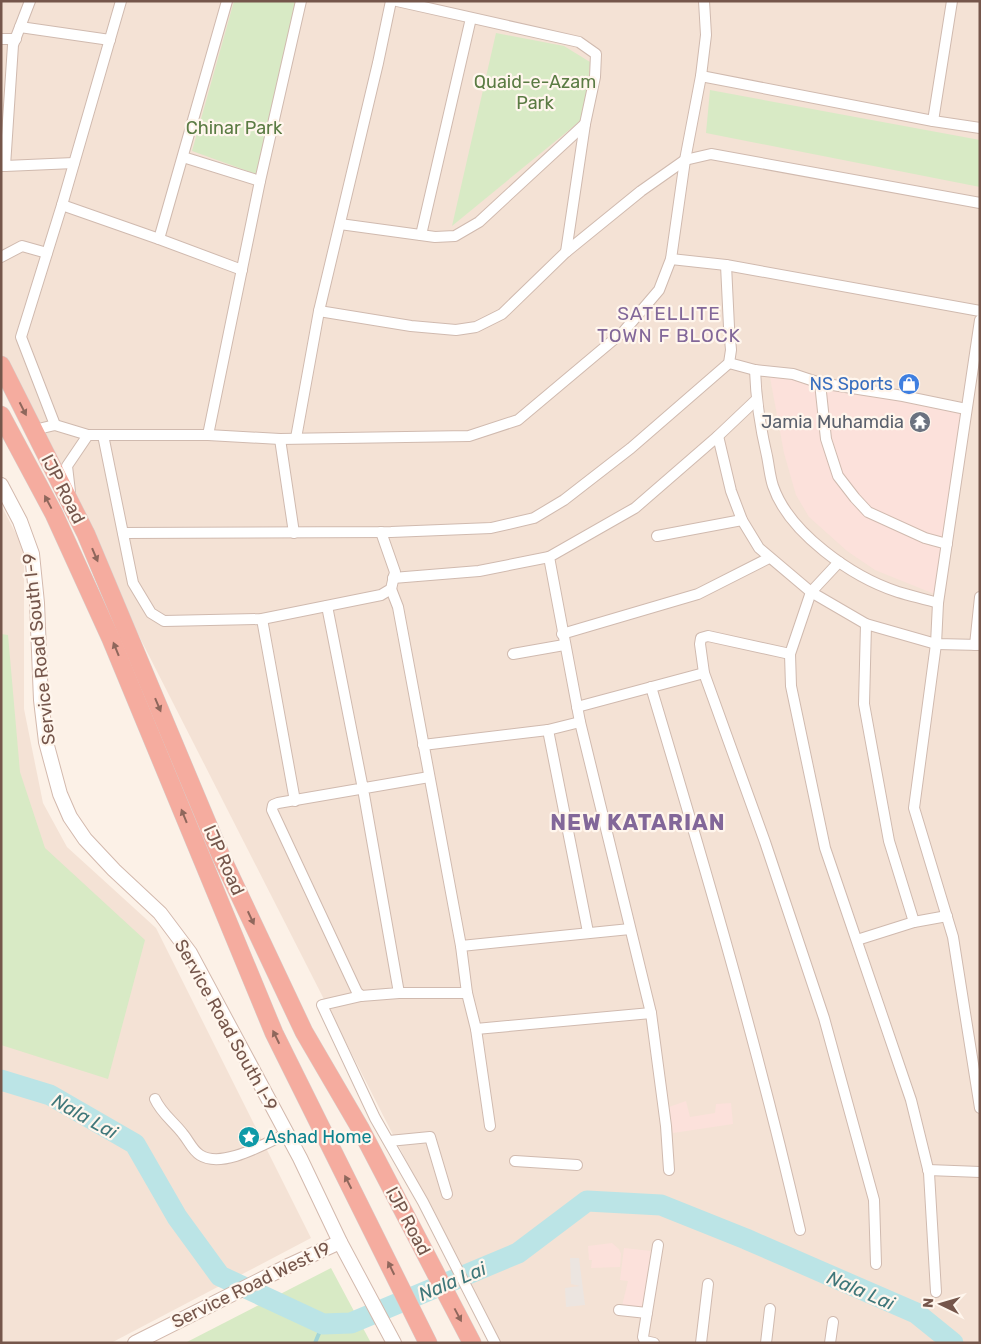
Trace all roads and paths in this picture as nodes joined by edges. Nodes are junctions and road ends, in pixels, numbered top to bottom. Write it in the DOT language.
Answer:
graph roads {
  1 [pos="30,1"];
  2 [pos="121,1"];
  3 [pos="227,1"];
  4 [pos="302,1"];
  5 [pos="391,1"];
  6 [pos="396,1"];
  7 [pos="704,1"];
  8 [pos="952,1"];
  9 [pos="471,18"];
  10 [pos="20,27"];
  11 [pos="1,39"];
  12 [pos="16,39"];
  13 [pos="110,40"];
  14 [pos="701,76"];
  15 [pos="933,121"];
  16 [pos="585,124"];
  17 [pos="980,128"];
  18 [pos="183,157"];
  19 [pos="684,160"];
  20 [pos="74,163"];
  21 [pos="3,166"];
  22 [pos="260,181"];
  23 [pos="980,203"];
  24 [pos="62,205"];
  25 [pos="340,224"];
  26 [pos="421,235"];
  27 [pos="160,238"];
  28 [pos="47,252"];
  29 [pos="566,252"];
  30 [pos="1,257"];
  31 [pos="671,259"];
  32 [pos="726,265"];
  33 [pos="242,270"];
  34 [pos="319,311"];
  35 [pos="980,311"];
  36 [pos="980,320"];
  37 [pos="729,363"];
  38 [pos="1,366"];
  39 [pos="755,370"];
  40 [pos="820,383"];
  41 [pos="756,400"];
  42 [pos="966,409"];
  43 [pos="1,416"];
  44 [pos="55,426"];
  45 [pos="34,430"];
  46 [pos="88,435"];
  47 [pos="103,435"];
  48 [pos="208,435"];
  49 [pos="718,436"];
  50 [pos="296,438"];
  51 [pos="280,439"];
  52 [pos="1,485"];
  53 [pos="71,505"];
  54 [pos="742,520"];
  55 [pos="381,532"];
  56 [pos="122,533"];
  57 [pos="294,533"];
  58 [pos="657,536"];
  59 [pos="947,544"];
  60 [pos="549,557"];
  61 [pos="769,558"];
  62 [pos="839,562"];
  63 [pos="392,583"];
  64 [pos="811,592"];
  65 [pos="980,597"];
  66 [pos="938,603"];
  67 [pos="327,606"];
  68 [pos="262,619"];
  69 [pos="866,624"];
  70 [pos="562,634"];
  71 [pos="936,644"];
  72 [pos="977,644"];
  73 [pos="564,645"];
  74 [pos="513,654"];
  75 [pos="790,654"];
  76 [pos="704,672"];
  77 [pos="651,687"];
  78 [pos="577,707"];
  79 [pos="580,722"];
  80 [pos="167,726"];
  81 [pos="548,730"];
  82 [pos="150,733"];
  83 [pos="423,746"];
  84 [pos="429,777"];
  85 [pos="363,789"];
  86 [pos="295,801"];
  87 [pos="947,916"];
  88 [pos="914,922"];
  89 [pos="630,928"];
  90 [pos="588,932"];
  91 [pos="856,940"];
  92 [pos="460,946"];
  93 [pos="399,993"];
  94 [pos="467,993"];
  95 [pos="361,996"];
  96 [pos="651,1013"];
  97 [pos="476,1029"];
  98 [pos="154,1099"];
  99 [pos="980,1108"];
  100 [pos="375,1118"];
  101 [pos="490,1126"];
  102 [pos="360,1128"];
  103 [pos="286,1134"];
  104 [pos="388,1141"];
  105 [pos="516,1161"];
  106 [pos="577,1165"];
  107 [pos="669,1170"];
  108 [pos="928,1170"];
  109 [pos="980,1172"];
  110 [pos="446,1194"];
  111 [pos="800,1230"];
  112 [pos="658,1245"];
  113 [pos="344,1247"];
  114 [pos="876,1264"];
  115 [pos="708,1284"];
  116 [pos="936,1292"];
  117 [pos="770,1309"];
  118 [pos="619,1310"];
  119 [pos="647,1313"];
  120 [pos="833,1322"];
  121 [pos="643,1340"];
  122 [pos="494,1342"];
  123 [pos="135,1343"];
  124 [pos="394,1343"];
  125 [pos="428,1343"];
  126 [pos="472,1343"];
  127 [pos="654,1343"];
  128 [pos="701,1343"];
  129 [pos="766,1343"];
  130 [pos="830,1343"];
  1 -- 10 [label="street"];
  2 -- 13 [label="street"];
  3 -- 18 [label="street"];
  4 -- 22 [label="street"];
  5 -- 25 [label="street"];
  6 -- 9 [label="street"];
  7 -- 14 [label="street"];
  8 -- 15 [label="street"];
  9 -- 16 [label="street"];
  9 -- 26 [label="street"];
  10 -- 12 [label="street"];
  10 -- 13 [label="street"];
  11 -- 12 [label="street"];
  12 -- 21 [label="street"];
  13 -- 20 [label="street"];
  14 -- 15 [label="street"];
  14 -- 19 [label="street"];
  15 -- 17 [label="street"];
  16 -- 26 [label="street"];
  16 -- 29 [label="street"];
  18 -- 22 [label="street"];
  18 -- 27 [label="street"];
  19 -- 23 [label="street"];
  19 -- 29 [label="street"];
  19 -- 31 [label="street"];
  20 -- 21 [label="street"];
  20 -- 24 [label="street"];
  22 -- 33 [label="street"];
  24 -- 27 [label="street"];
  24 -- 28 [label="street"];
  25 -- 26 [label="street"];
  25 -- 34 [label="street"];
  27 -- 33 [label="street"];
  28 -- 30 [label="street"];
  28 -- 44 [label="street"];
  29 -- 34 [label="street"];
  31 -- 32 [label="street"];
  31 -- 50 [label="street"];
  32 -- 35 [label="street"];
  32 -- 37 [label="street"];
  33 -- 48 [label="street"];
  34 -- 50 [label="street"];
  36 -- 42 [label="street"];
  37 -- 39 [label="street"];
  37 -- 55 [label="street"];
  38 -- 45 [label="highway, IJP Road, one-way"];
  39 -- 40 [label="street"];
  39 -- 41 [label="street"];
  40 -- 42 [label="street"];
  40 -- 59 [label="street"];
  41 -- 49 [label="street"];
  41 -- 62 [label="street"];
  42 -- 59 [label="street"];
  82 -- 43 [label="highway, IJP Road, one-way"];
  44 -- 45 [label="street"];
  44 -- 46 [label="street"];
  45 -- 53 [label="highway, IJP Road"];
  46 -- 47 [label="street"];
  46 -- 53 [label="street"];
  47 -- 48 [label="street"];
  47 -- 56 [label="street"];
  48 -- 51 [label="street"];
  49 -- 54 [label="street"];
  49 -- 60 [label="street"];
  50 -- 51 [label="street"];
  51 -- 57 [label="street"];
  52 -- 103 [label="street, Service Road South I-9"];
  53 -- 80 [label="highway, IJP Road, one-way"];
  54 -- 58 [label="street"];
  54 -- 61 [label="street"];
  55 -- 57 [label="street"];
  55 -- 63 [label="street"];
  56 -- 57 [label="street"];
  56 -- 68 [label="street"];
  59 -- 66 [label="street"];
  60 -- 63 [label="street"];
  60 -- 70 [label="street"];
  61 -- 64 [label="street"];
  61 -- 70 [label="street"];
  62 -- 64 [label="street"];
  62 -- 66 [label="street"];
  63 -- 67 [label="street"];
  63 -- 83 [label="street"];
  64 -- 69 [label="street"];
  64 -- 75 [label="street"];
  65 -- 72 [label="street"];
  66 -- 71 [label="street"];
  67 -- 68 [label="street"];
  67 -- 85 [label="street"];
  68 -- 86 [label="street"];
  69 -- 71 [label="street"];
  69 -- 88 [label="street"];
  70 -- 73 [label="street"];
  71 -- 72 [label="street"];
  71 -- 87 [label="street"];
  73 -- 74 [label="street"];
  73 -- 78 [label="street"];
  75 -- 76 [label="street"];
  75 -- 91 [label="street"];
  76 -- 77 [label="street"];
  76 -- 114 [label="street"];
  77 -- 78 [label="street"];
  77 -- 111 [label="street"];
  78 -- 79 [label="street"];
  79 -- 81 [label="street"];
  79 -- 89 [label="street"];
  80 -- 82 [label="highway"];
  80 -- 102 [label="highway, IJP Road, one-way"];
  81 -- 83 [label="street"];
  81 -- 90 [label="street"];
  125 -- 82 [label="highway, IJP Road, one-way"];
  83 -- 84 [label="street"];
  84 -- 85 [label="street"];
  84 -- 92 [label="street"];
  85 -- 86 [label="street"];
  85 -- 93 [label="street"];
  86 -- 95 [label="street"];
  87 -- 88 [label="street"];
  87 -- 99 [label="street"];
  88 -- 91 [label="street"];
  89 -- 90 [label="street"];
  89 -- 96 [label="street"];
  90 -- 92 [label="street"];
  91 -- 108 [label="street"];
  92 -- 94 [label="street"];
  93 -- 94 [label="street"];
  93 -- 95 [label="street"];
  94 -- 97 [label="street"];
  95 -- 100 [label="street"];
  96 -- 97 [label="street"];
  96 -- 107 [label="street"];
  97 -- 101 [label="street"];
  98 -- 103 [label="street"];
  100 -- 102 [label="street"];
  100 -- 104 [label="street"];
  102 -- 126 [label="highway, IJP Road, one-way"];
  103 -- 113 [label="street, Service Road South I-9"];
  104 -- 110 [label="street"];
  104 -- 122 [label="street"];
  105 -- 106 [label="street"];
  108 -- 109 [label="street"];
  108 -- 116 [label="street"];
  112 -- 119 [label="street"];
  113 -- 123 [label="street, Service Road West I9"];
  113 -- 124 [label="street, Service Road South I-9"];
  115 -- 128 [label="street"];
  117 -- 129 [label="street"];
  118 -- 119 [label="street"];
  119 -- 121 [label="street"];
  120 -- 130 [label="street"];
  121 -- 127 [label="street"];
}
